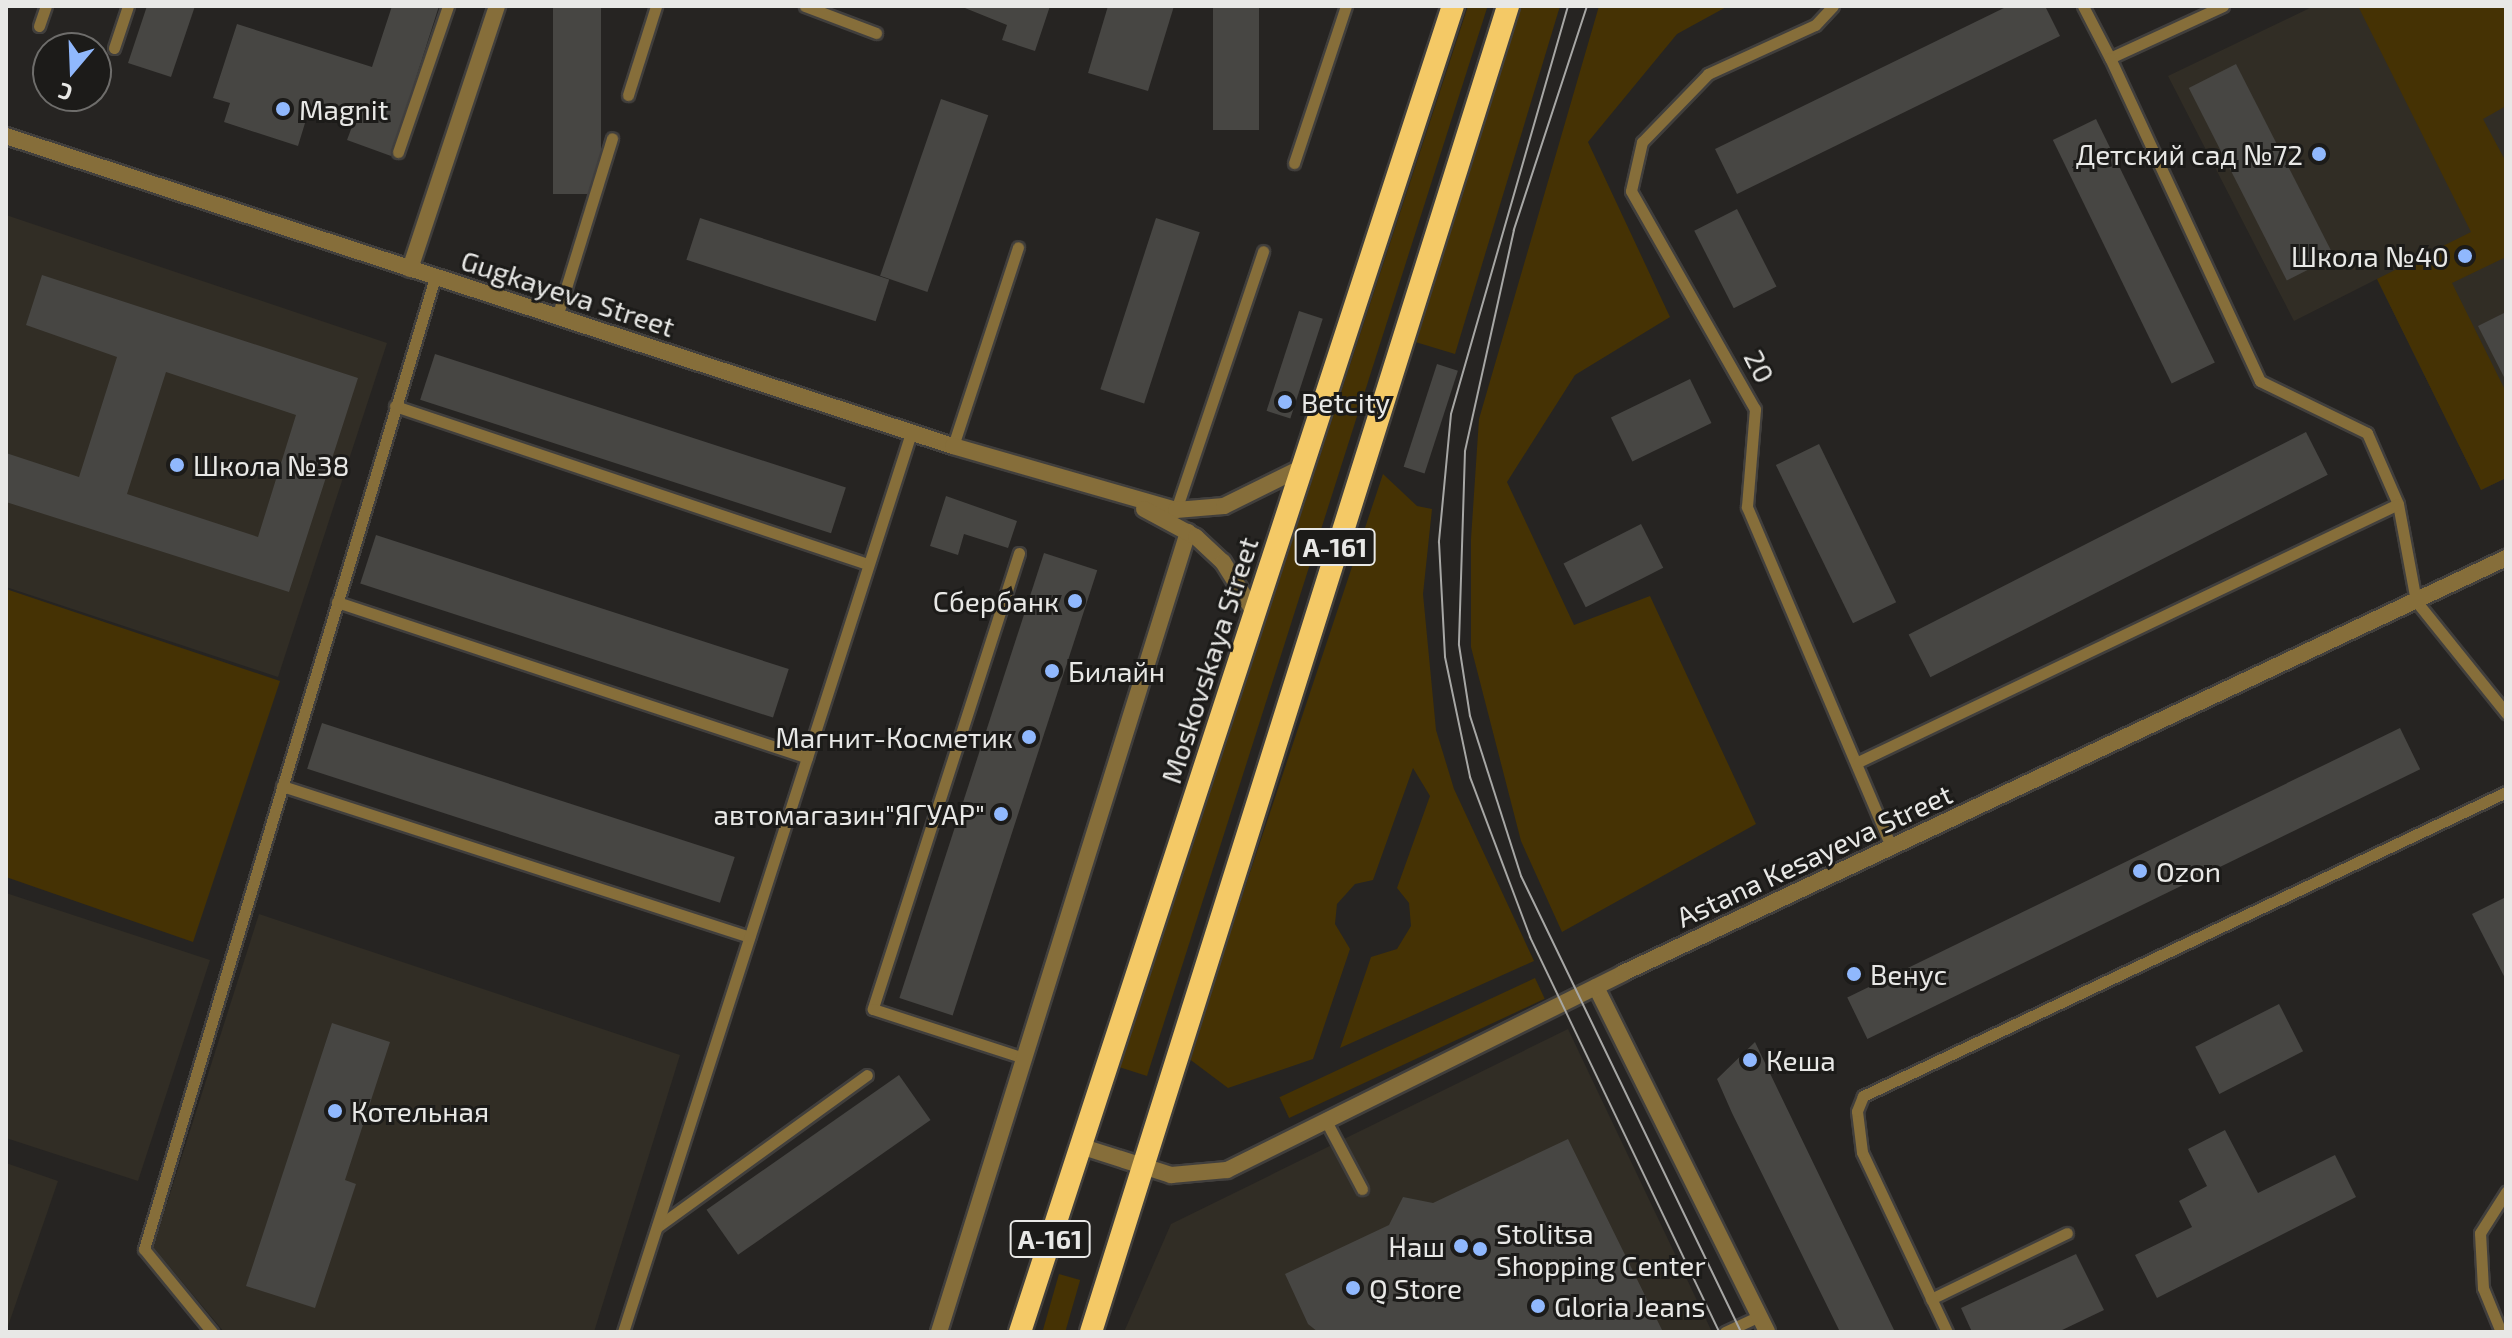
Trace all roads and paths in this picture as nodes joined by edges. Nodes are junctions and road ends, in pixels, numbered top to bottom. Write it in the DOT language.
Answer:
graph roads {
  1 [pos="46,6"];
  2 [pos="128,6"];
  3 [pos="448,6"];
  4 [pos="497,6"];
  5 [pos="656,6"];
  6 [pos="805,6"];
  7 [pos="1346,6"];
  8 [pos="1453,6"];
  9 [pos="1508,6"];
  10 [pos="1833,6"];
  11 [pos="2083,6"];
  12 [pos="2223,6"];
  13 [pos="39,26"];
  14 [pos="876,33"];
  15 [pos="114,48"];
  16 [pos="2110,58"];
  17 [pos="628,95"];
  18 [pos="6,136"];
  19 [pos="612,138"];
  20 [pos="398,152"];
  21 [pos="1294,163"];
  22 [pos="1018,247"];
  23 [pos="1263,251"];
  24 [pos="410,269"];
  25 [pos="435,277"];
  26 [pos="557,317"];
  27 [pos="395,406"];
  28 [pos="911,433"];
  29 [pos="953,446"];
  30 [pos="1301,468"];
  31 [pos="1116,494"];
  32 [pos="2398,504"];
  33 [pos="1176,510"];
  34 [pos="1188,532"];
  35 [pos="1019,553"];
  36 [pos="2506,558"];
  37 [pos="868,564"];
  38 [pos="2416,601"];
  39 [pos="337,602"];
  40 [pos="1256,615"];
  41 [pos="2506,713"];
  42 [pos="807,757"];
  43 [pos="1858,762"];
  44 [pos="282,786"];
  45 [pos="2506,792"];
  46 [pos="1891,847"];
  47 [pos="749,937"];
  48 [pos="1596,987"];
  49 [pos="1024,1058"];
  50 [pos="867,1075"];
  51 [pos="1326,1121"];
  52 [pos="1080,1146"];
  53 [pos="1141,1164"];
  54 [pos="1362,1189"];
  55 [pos="2506,1192"];
  56 [pos="656,1228"];
  57 [pos="2067,1233"];
  58 [pos="1931,1299"];
  59 [pos="1764,1324"];
  60 [pos="212,1332"];
  61 [pos="623,1332"];
  62 [pos="939,1332"];
  63 [pos="1020,1332"];
  64 [pos="1091,1332"];
  65 [pos="1725,1332"];
  66 [pos="1947,1332"];
  67 [pos="2501,1332"];
  1 -- 13 [label="lane"];
  2 -- 15 [label="lane"];
  3 -- 20 [label="lane"];
  4 -- 24 [label="street"];
  5 -- 17 [label="lane"];
  6 -- 14 [label="lane"];
  7 -- 21 [label="lane"];
  8 -- 30 [label="highway, Moskovskaya Street / А-161"];
  9 -- 53 [label="highway, А-161"];
  10 -- 43 [label="lane, 20"];
  11 -- 16 [label="lane"];
  12 -- 16 [label="lane"];
  16 -- 32 [label="lane"];
  18 -- 24 [label="street, Gugkayeva Street"];
  19 -- 26 [label="lane"];
  22 -- 29 [label="lane"];
  23 -- 33 [label="lane"];
  24 -- 25 [label="street, Gugkayeva Street"];
  25 -- 26 [label="street, Gugkayeva Street"];
  25 -- 27 [label="lane"];
  26 -- 28 [label="street, Gugkayeva Street"];
  27 -- 37 [label="lane"];
  27 -- 39 [label="lane"];
  28 -- 29 [label="street, Gugkayeva Street"];
  28 -- 37 [label="lane"];
  29 -- 31 [label="street, Gugkayeva Street"];
  30 -- 33 [label="street, Gugkayeva Street"];
  30 -- 40 [label="highway, Moskovskaya Street / А-161"];
  31 -- 33 [label="street, Gugkayeva Street"];
  31 -- 34 [label="street, Gugkayeva Street"];
  32 -- 38 [label="lane"];
  32 -- 43 [label="lane"];
  34 -- 40 [label="street, Gugkayeva Street"];
  34 -- 49 [label="street"];
  35 -- 49 [label="lane"];
  36 -- 38 [label="street, Astana Kesayeva Street"];
  37 -- 42 [label="lane"];
  38 -- 41 [label="lane"];
  38 -- 46 [label="street, Astana Kesayeva Street"];
  39 -- 42 [label="lane"];
  39 -- 44 [label="lane"];
  40 -- 52 [label="highway, Moskovskaya Street / А-161"];
  42 -- 47 [label="lane"];
  43 -- 46 [label="lane, 20"];
  44 -- 47 [label="lane"];
  44 -- 60 [label="lane"];
  45 -- 58 [label="lane"];
  46 -- 48 [label="street, Astana Kesayeva Street"];
  47 -- 56 [label="lane"];
  48 -- 51 [label="street, Astana Kesayeva Street"];
  48 -- 59 [label="street"];
  49 -- 62 [label="street"];
  50 -- 56 [label="lane"];
  51 -- 53 [label="street, Astana Kesayeva Street"];
  51 -- 54 [label="lane"];
  52 -- 53 [label="street, Astana Kesayeva Street"];
  52 -- 63 [label="highway, Moskovskaya Street / А-161"];
  53 -- 64 [label="highway, А-161"];
  55 -- 67 [label="lane"];
  56 -- 61 [label="lane"];
  57 -- 58 [label="lane"];
  58 -- 66 [label="lane"];
  59 -- 65 [label="lane"];
}
